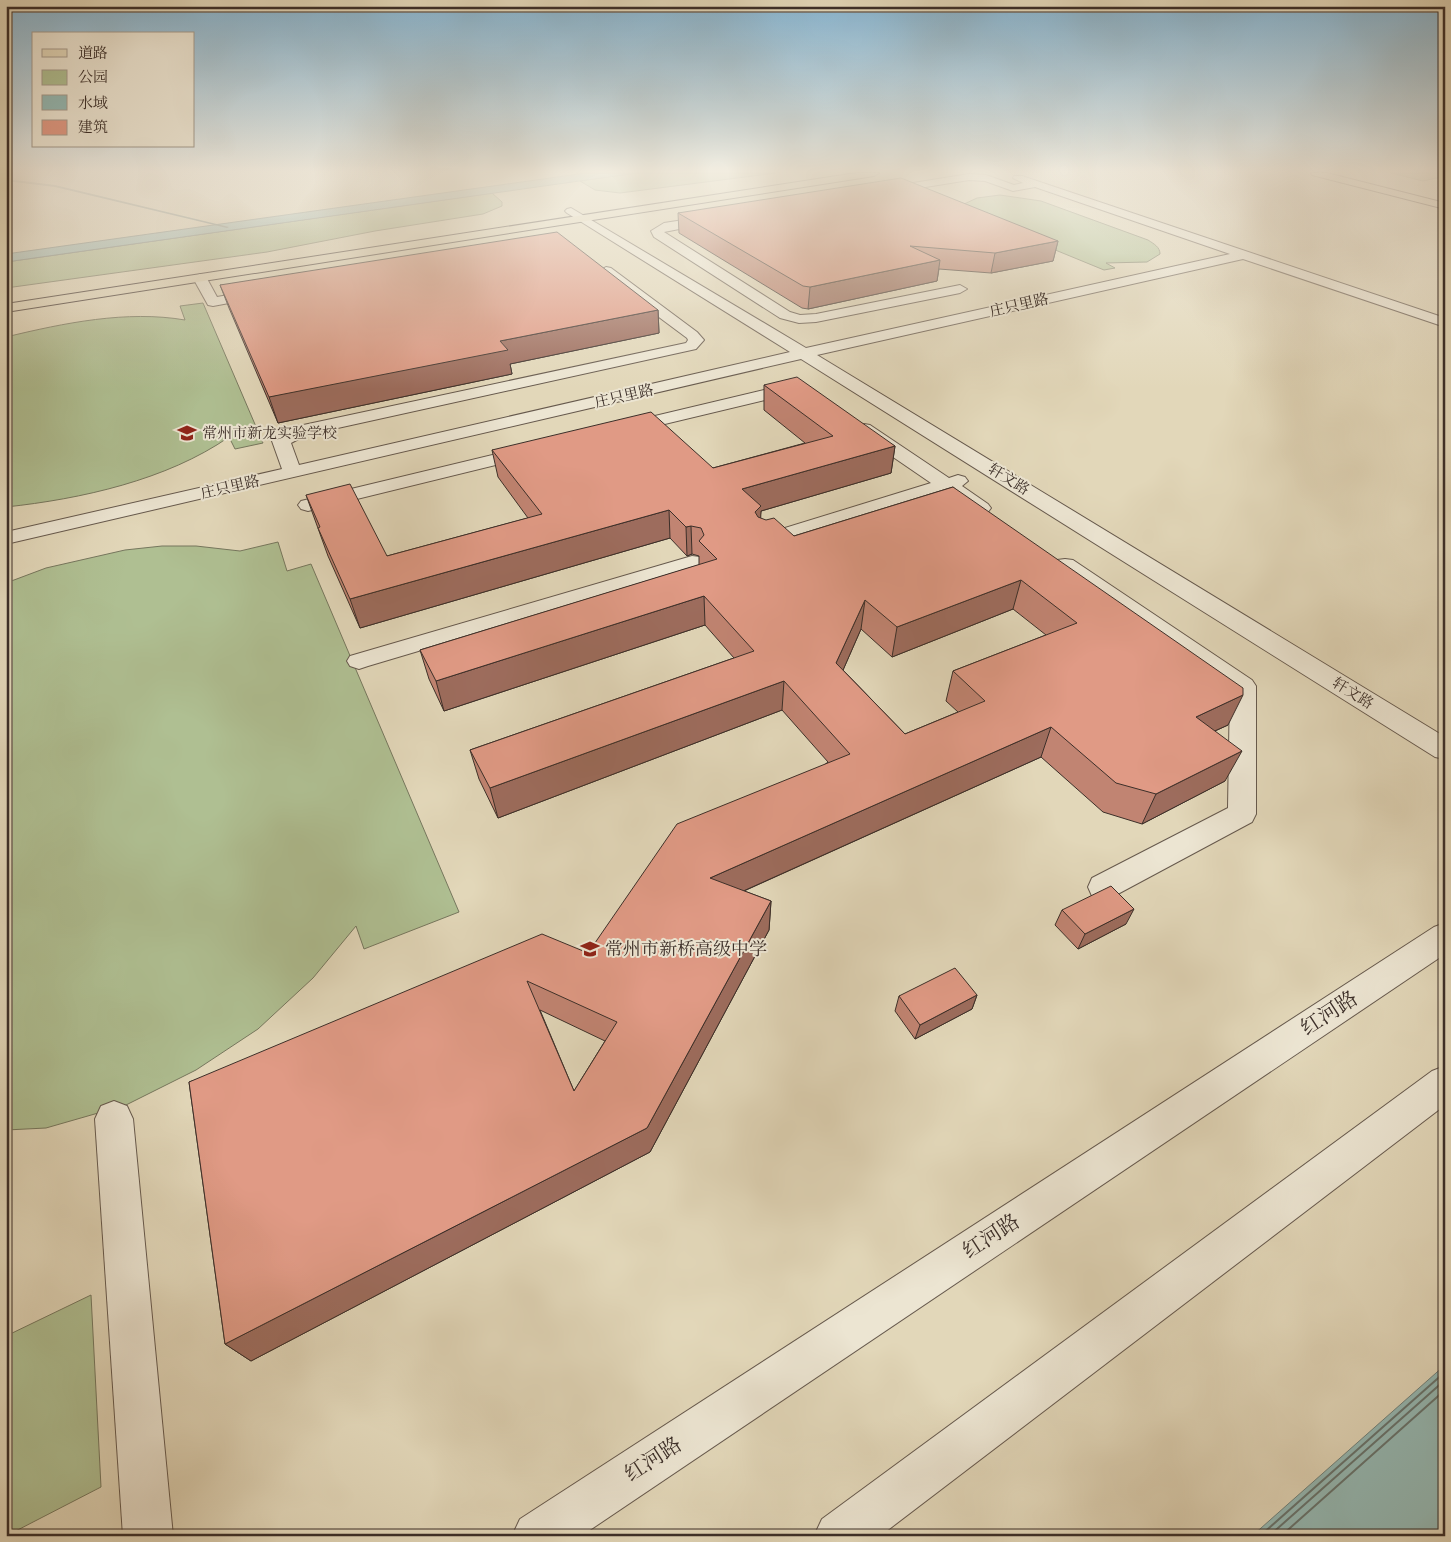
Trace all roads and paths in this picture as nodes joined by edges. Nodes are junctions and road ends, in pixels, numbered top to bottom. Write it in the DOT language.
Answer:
graph roads {
  1 [pos="363,245"];
  2 [pos="394,245"];
  3 [pos="623,245"];
  4 [pos="675,245"];
  5 [pos="1213,245"];
  6 [pos="1243,255"];
  7 [pos="593,261"];
  8 [pos="721,275"];
  9 [pos="200,278"];
  10 [pos="960,289"];
  11 [pos="279,290"];
  12 [pos="694,292"];
  13 [pos="6,297"];
  14 [pos="672,303"];
  15 [pos="654,307"];
  16 [pos="6,308"];
  17 [pos="1445,323"];
  18 [pos="802,354"];
  19 [pos="577,370"];
  20 [pos="816,396"];
  21 [pos="535,398"];
  22 [pos="608,400"];
  23 [pos="849,418"];
  24 [pos="601,434"];
  25 [pos="553,446"];
  26 [pos="994,470"];
  27 [pos="293,473"];
  28 [pos="946,485"];
  29 [pos="308,504"];
  30 [pos="996,518"];
  31 [pos="6,538"];
  32 [pos="766,540"];
  33 [pos="1045,552"];
  34 [pos="692,562"];
  35 [pos="359,661"];
  36 [pos="1445,750"];
  37 [pos="1103,887"];
  38 [pos="1445,937"];
  39 [pos="1445,1083"];
  40 [pos="114,1119"];
  41 [pos="148,1536"];
  42 [pos="537,1536"];
  43 [pos="839,1536"];
  1 -- 13 [label="main road"];
  2 -- 9 [label="main road"];
  3 -- 12 [label="street, 轩文路"];
  4 -- 8 [label="street"];
  5 -- 6 [label="street"];
  6 -- 17 [label="street"];
  6 -- 18 [label="street, 庄只里路"];
  7 -- 15 [label="street"];
  8 -- 10 [label="street"];
  8 -- 12 [label="street"];
  9 -- 11 [label="street"];
  9 -- 16 [label="main road"];
  12 -- 18 [label="street, 轩文路"];
  14 -- 15 [label="street"];
  15 -- 19 [label="street"];
  18 -- 22 [label="street, 庄只里路"];
  18 -- 26 [label="street, 轩文路"];
  19 -- 21 [label="street"];
  19 -- 22 [label="street"];
  20 -- 24 [label="street"];
  21 -- 22 [label="street, 庄只里路"];
  21 -- 27 [label="street, 庄只里路"];
  21 -- 27 [label="street"];
  23 -- 28 [label="street"];
  25 -- 29 [label="street"];
  26 -- 28 [label="street"];
  26 -- 36 [label="street, 轩文路"];
  27 -- 31 [label="street, 庄只里路"];
  28 -- 30 [label="street"];
  28 -- 32 [label="street"];
  33 -- 37 [label="street"];
  34 -- 35 [label="street"];
  38 -- 42 [label="street, 红河路"];
  39 -- 43 [label="street"];
  40 -- 41 [label="street"];
}
